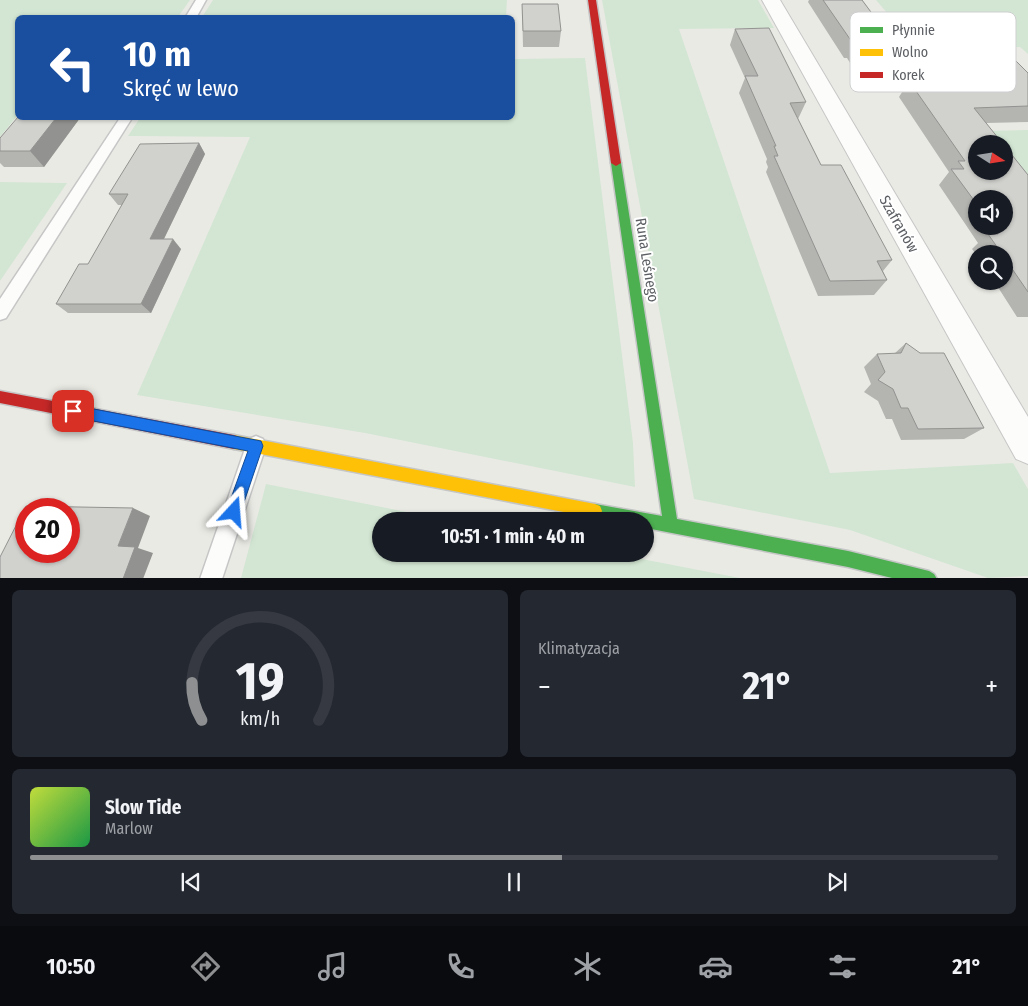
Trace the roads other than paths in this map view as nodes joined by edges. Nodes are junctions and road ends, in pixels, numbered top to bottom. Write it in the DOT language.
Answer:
graph roads {
  1 [pos="201,0"];
  2 [pos="592,0"];
  3 [pos="771,0"];
  4 [pos="192,15"];
  5 [pos="125,120"];
  6 [pos="0,313"];
  7 [pos="0,397"];
  8 [pos="256,446"];
  9 [pos="1028,448"];
  10 [pos="672,525"];
  11 [pos="211,578"];
  12 [pos="930,578"];
  1 -- 4 [label="lane"];
  2 -- 10 [label="street, Runa Leśnego"];
  3 -- 9 [label="street, Szafranów"];
  5 -- 6 [label="lane"];
  7 -- 8 [label="street"];
  8 -- 10 [label="street"];
  8 -- 11 [label="lane"];
  10 -- 12 [label="street"];
}
